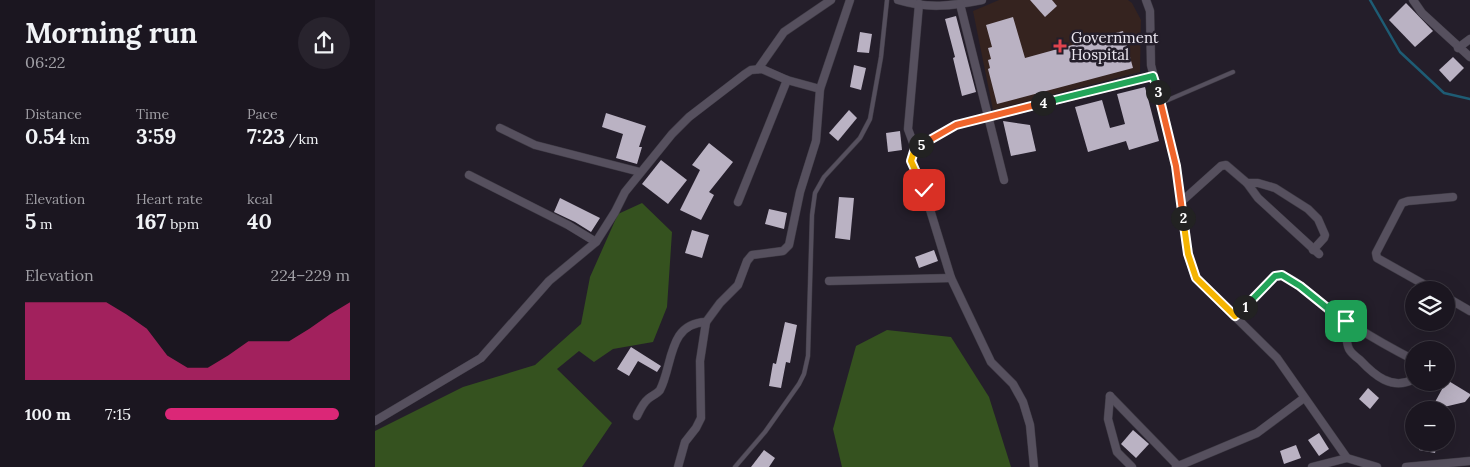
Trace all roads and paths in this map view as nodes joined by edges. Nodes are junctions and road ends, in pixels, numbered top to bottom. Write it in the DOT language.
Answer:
graph roads {
  1 [pos="831,0"];
  2 [pos="850,0"];
  3 [pos="887,0"];
  4 [pos="898,0"];
  5 [pos="982,0"];
  6 [pos="1145,0"];
  7 [pos="1413,0"];
  8 [pos="919,4"];
  9 [pos="961,4"];
  10 [pos="1470,40"];
  11 [pos="1458,48"];
  12 [pos="1470,57"];
  13 [pos="758,69"];
  14 [pos="1233,72"];
  15 [pos="1153,76"];
  16 [pos="787,80"];
  17 [pos="820,89"];
  18 [pos="1161,103"];
  19 [pos="988,117"];
  20 [pos="500,128"];
  21 [pos="915,148"];
  22 [pos="640,172"];
  23 [pos="469,175"];
  24 [pos="1004,180"];
  25 [pos="1247,183"];
  26 [pos="1453,197"];
  27 [pos="738,202"];
  28 [pos="1181,202"];
  29 [pos="596,242"];
  30 [pos="951,278"];
  31 [pos="829,280"];
  32 [pos="1418,281"];
  33 [pos="1455,302"];
  34 [pos="1470,311"];
  35 [pos="1235,316"];
  36 [pos="1346,321"];
  37 [pos="706,322"];
  38 [pos="1405,355"];
  39 [pos="1405,383"];
  40 [pos="1304,398"];
  41 [pos="637,416"];
  42 [pos="375,421"];
  43 [pos="1347,458"];
  44 [pos="1470,461"];
  45 [pos="1177,466"];
  46 [pos="679,467"];
  47 [pos="735,467"];
  48 [pos="1034,467"];
  49 [pos="1132,467"];
  50 [pos="1313,467"];
  51 [pos="1377,467"];
  52 [pos="1406,467"];
  1 -- 13 [label="street"];
  2 -- 17 [label="street"];
  3 -- 47 [label="lane"];
  4 -- 8 [label="street"];
  5 -- 9 [label="street"];
  6 -- 15 [label="street"];
  7 -- 11 [label="street"];
  8 -- 9 [label="street"];
  8 -- 21 [label="street"];
  9 -- 19 [label="street"];
  10 -- 11 [label="street"];
  11 -- 12 [label="street"];
  13 -- 16 [label="street"];
  13 -- 22 [label="street"];
  14 -- 18 [label="lane"];
  15 -- 18 [label="street"];
  15 -- 19 [label="street"];
  16 -- 17 [label="street"];
  16 -- 27 [label="street"];
  17 -- 37 [label="street"];
  18 -- 28 [label="street"];
  19 -- 21 [label="street"];
  19 -- 24 [label="street"];
  20 -- 22 [label="street"];
  21 -- 30 [label="street"];
  22 -- 29 [label="street"];
  23 -- 29 [label="street"];
  25 -- 25 [label="street"];
  25 -- 28 [label="street"];
  26 -- 32 [label="street"];
  28 -- 35 [label="street"];
  29 -- 42 [label="street"];
  30 -- 31 [label="street"];
  30 -- 48 [label="street"];
  33 -- 34 [label="street"];
  35 -- 36 [label="street"];
  35 -- 40 [label="street"];
  36 -- 38 [label="street"];
  36 -- 39 [label="street"];
  37 -- 41 [label="street"];
  37 -- 46 [label="street"];
  40 -- 43 [label="street"];
  40 -- 45 [label="street"];
  43 -- 50 [label="street"];
  43 -- 51 [label="street"];
  44 -- 52 [label="street"];
  45 -- 49 [label="street"];
}
